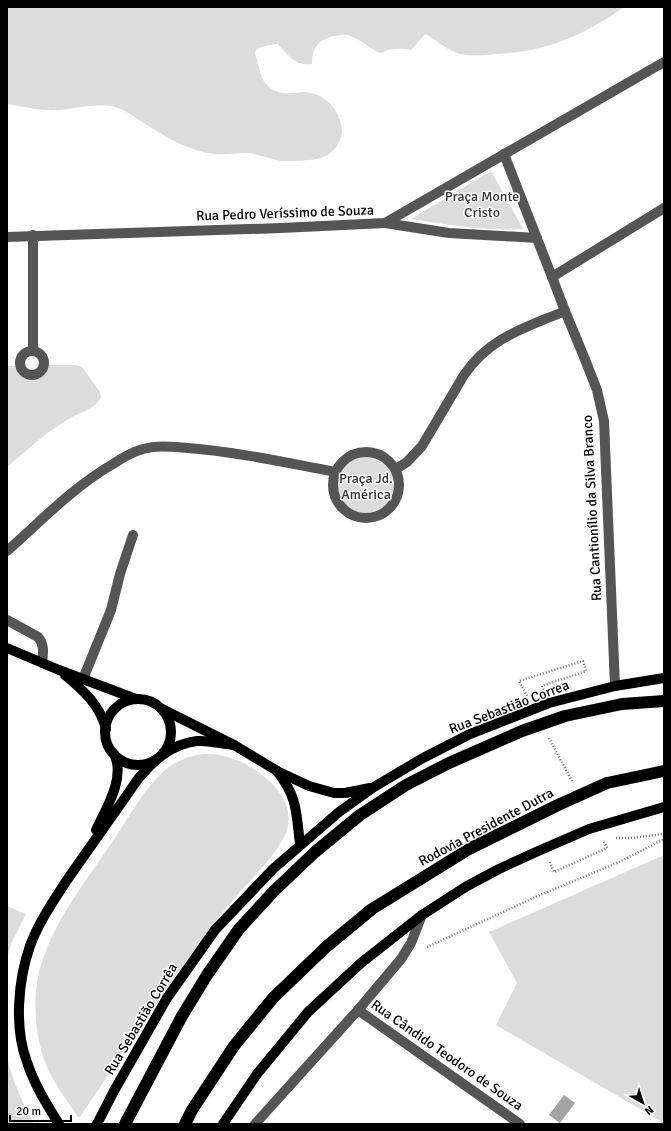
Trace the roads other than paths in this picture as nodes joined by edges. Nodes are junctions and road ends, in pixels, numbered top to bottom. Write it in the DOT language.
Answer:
graph roads {
  1 [pos="664,62"];
  2 [pos="504,154"];
  3 [pos="664,208"];
  4 [pos="385,223"];
  5 [pos="32,235"];
  6 [pos="7,237"];
  7 [pos="537,238"];
  8 [pos="552,277"];
  9 [pos="565,311"];
  10 [pos="33,351"];
  11 [pos="396,469"];
  12 [pos="336,472"];
  13 [pos="133,535"];
  14 [pos="7,551"];
  15 [pos="7,620"];
  16 [pos="7,648"];
  17 [pos="42,663"];
  18 [pos="59,670"];
  19 [pos="664,678"];
  20 [pos="83,679"];
  21 [pos="615,686"];
  22 [pos="136,699"];
  23 [pos="664,701"];
  24 [pos="162,710"];
  25 [pos="106,729"];
  26 [pos="234,745"];
  27 [pos="114,754"];
  28 [pos="158,757"];
  29 [pos="276,769"];
  30 [pos="664,771"];
  31 [pos="374,787"];
  32 [pos="664,807"];
  33 [pos="300,844"];
  34 [pos="86,852"];
  35 [pos="422,916"];
  36 [pos="358,1010"];
  37 [pos="59,1124"];
  38 [pos="97,1124"];
  39 [pos="125,1124"];
  40 [pos="185,1124"];
  41 [pos="223,1124"];
  42 [pos="255,1124"];
  43 [pos="520,1124"];
  1 -- 2 [label="street, Rua Pedro Veríssimo de Souza"];
  2 -- 4 [label="street, Rua Pedro Veríssimo de Souza"];
  2 -- 7 [label="street, Rua Cantionílio da Silva Branco"];
  3 -- 8 [label="street"];
  4 -- 5 [label="street, Rua Pedro Veríssimo de Souza"];
  4 -- 7 [label="street"];
  5 -- 6 [label="street, Rua Pedro Veríssimo de Souza"];
  5 -- 10 [label="street"];
  7 -- 8 [label="street, Rua Cantionílio da Silva Branco"];
  8 -- 9 [label="street, Rua Cantionílio da Silva Branco"];
  9 -- 11 [label="street"];
  9 -- 21 [label="street, Rua Cantionílio da Silva Branco"];
  11 -- 12 [label="street"];
  11 -- 12 [label="street"];
  12 -- 14 [label="street"];
  13 -- 20 [label="street"];
  15 -- 17 [label="street"];
  16 -- 17 [label="main road"];
  17 -- 18 [label="main road"];
  18 -- 20 [label="main road"];
  18 -- 25 [label="main road"];
  19 -- 21 [label="main road, Rua Sebastião Correa"];
  20 -- 22 [label="main road"];
  21 -- 31 [label="main road, Rua Sebastião Correa"];
  22 -- 24 [label="main road"];
  22 -- 25 [label="main road"];
  23 -- 39 [label="highway"];
  24 -- 26 [label="main road"];
  24 -- 28 [label="main road"];
  25 -- 27 [label="main road"];
  26 -- 28 [label="main road"];
  26 -- 29 [label="main road"];
  27 -- 28 [label="main road"];
  27 -- 34 [label="main road"];
  28 -- 34 [label="main road"];
  29 -- 31 [label="main road"];
  29 -- 33 [label="main road"];
  30 -- 40 [label="highway, Rodovia Presidente Dutra"];
  31 -- 33 [label="main road, Rua Sebastião Corrêa"];
  32 -- 35 [label="main road"];
  33 -- 38 [label="main road, Rua Sebastião Corrêa"];
  34 -- 37 [label="main road"];
  35 -- 36 [label="street, Rua Cândido Teodoro de Souza"];
  35 -- 41 [label="main road"];
  36 -- 42 [label="street, Rua Cândido Teodoro de Souza"];
  36 -- 43 [label="street, Rua Cândido Teodoro de Souza"];
}
